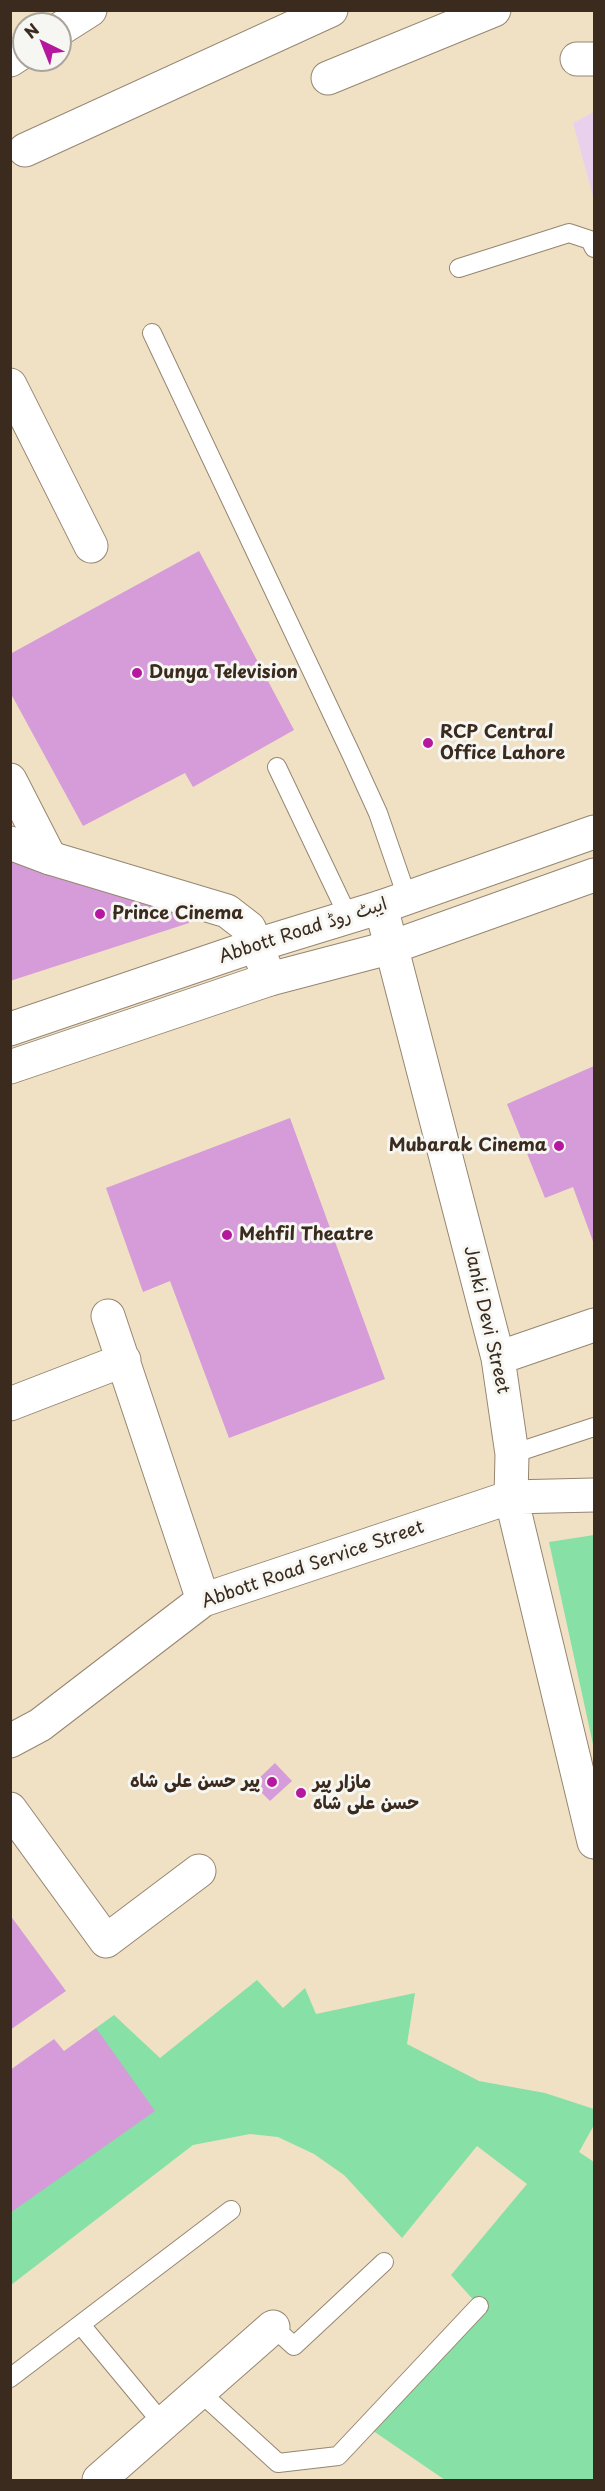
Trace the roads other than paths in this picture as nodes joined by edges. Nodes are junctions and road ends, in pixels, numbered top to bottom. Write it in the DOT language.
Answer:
graph roads {
  1 [pos="90,10"];
  2 [pos="331,10"];
  3 [pos="494,10"];
  4 [pos="72,21"];
  5 [pos="328,78"];
  6 [pos="25,150"];
  7 [pos="594,248"];
  8 [pos="459,268"];
  9 [pos="152,333"];
  10 [pos="10,385"];
  11 [pos="91,546"];
  12 [pos="277,767"];
  13 [pos="10,780"];
  14 [pos="594,832"];
  15 [pos="10,843"];
  16 [pos="50,858"];
  17 [pos="594,875"];
  18 [pos="394,902"];
  19 [pos="348,916"];
  20 [pos="257,945"];
  21 [pos="392,947"];
  22 [pos="270,979"];
  23 [pos="10,1029"];
  24 [pos="10,1067"];
  25 [pos="108,1316"];
  26 [pos="594,1325"];
  27 [pos="498,1358"];
  28 [pos="124,1360"];
  29 [pos="10,1404"];
  30 [pos="594,1426"];
  31 [pos="512,1454"];
  32 [pos="594,1495"];
  33 [pos="511,1497"];
  34 [pos="203,1600"];
  35 [pos="10,1741"];
  36 [pos="10,1809"];
  37 [pos="594,1842"];
  38 [pos="199,1871"];
  39 [pos="231,2210"];
  40 [pos="384,2262"];
  41 [pos="479,2306"];
  42 [pos="81,2325"];
  43 [pos="273,2326"];
  44 [pos="10,2378"];
  45 [pos="200,2392"];
  46 [pos="163,2424"];
  47 [pos="99,2481"];
  1 -- 4 [label="street"];
  2 -- 6 [label="street"];
  3 -- 5 [label="street"];
  7 -- 8 [label="lane"];
  9 -- 18 [label="lane"];
  10 -- 11 [label="street"];
  12 -- 19 [label="lane"];
  13 -- 16 [label="street"];
  14 -- 18 [label="street, Abbott Road ایبٹ روڈ"];
  15 -- 16 [label="street"];
  16 -- 20 [label="street"];
  17 -- 21 [label="street, Abbott Road ایبٹ روڈ"];
  18 -- 19 [label="street, Abbott Road ایبٹ روڈ"];
  18 -- 21 [label="street, Janki Devi Street"];
  19 -- 20 [label="street, Abbott Road ایبٹ روڈ"];
  20 -- 22 [label="street"];
  20 -- 23 [label="street, Abbott Road ایبٹ روڈ"];
  21 -- 22 [label="street, Abbott Road ایبٹ روڈ"];
  21 -- 27 [label="street, Janki Devi Street"];
  22 -- 24 [label="street, Abbott Road ایبٹ روڈ"];
  25 -- 28 [label="street"];
  26 -- 27 [label="street"];
  27 -- 31 [label="street, Janki Devi Street"];
  28 -- 29 [label="street"];
  28 -- 34 [label="street"];
  30 -- 31 [label="lane"];
  31 -- 33 [label="street, Janki Devi Street"];
  32 -- 33 [label="street, Abbott Road Service Street"];
  33 -- 34 [label="street, Abbott Road Service Street"];
  33 -- 37 [label="street, Janki Devi Street"];
  34 -- 35 [label="street, Abbott Road Service Street"];
  36 -- 38 [label="street"];
  39 -- 42 [label="lane"];
  40 -- 43 [label="lane"];
  41 -- 45 [label="lane"];
  42 -- 44 [label="lane"];
  42 -- 46 [label="lane"];
  43 -- 45 [label="street"];
  45 -- 46 [label="street"];
  46 -- 47 [label="street"];
}
